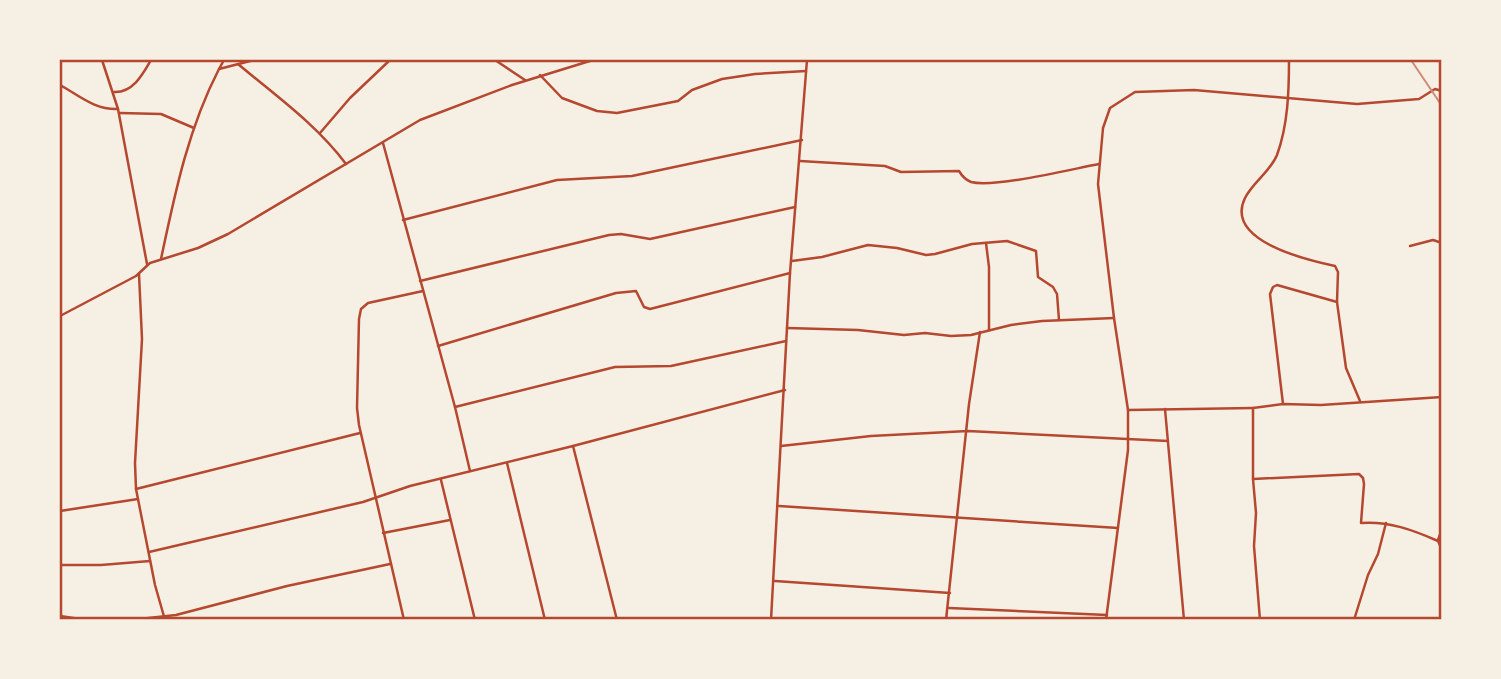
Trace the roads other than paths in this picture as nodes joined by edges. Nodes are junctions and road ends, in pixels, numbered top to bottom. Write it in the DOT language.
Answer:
graph roads {
  1 [pos="102,60"];
  2 [pos="151,60"];
  3 [pos="224,60"];
  4 [pos="254,60"];
  5 [pos="390,60"];
  6 [pos="495,60"];
  7 [pos="593,60"];
  8 [pos="807,60"];
  9 [pos="1289,60"];
  10 [pos="237,64"];
  11 [pos="219,69"];
  12 [pos="806,71"];
  13 [pos="540,75"];
  14 [pos="525,80"];
  15 [pos="60,85"];
  16 [pos="1441,91"];
  17 [pos="114,92"];
  18 [pos="1288,97"];
  19 [pos="119,111"];
  20 [pos="194,128"];
  21 [pos="320,133"];
  22 [pos="802,140"];
  23 [pos="383,141"];
  24 [pos="800,161"];
  25 [pos="346,164"];
  26 [pos="1099,164"];
  27 [pos="795,207"];
  28 [pos="404,220"];
  29 [pos="986,242"];
  30 [pos="1441,243"];
  31 [pos="1410,246"];
  32 [pos="161,259"];
  33 [pos="792,261"];
  34 [pos="147,265"];
  35 [pos="139,274"];
  36 [pos="790,274"];
  37 [pos="420,281"];
  38 [pos="423,291"];
  39 [pos="1337,302"];
  40 [pos="60,316"];
  41 [pos="1114,317"];
  42 [pos="1059,320"];
  43 [pos="787,328"];
  44 [pos="989,331"];
  45 [pos="980,332"];
  46 [pos="786,341"];
  47 [pos="438,346"];
  48 [pos="785,390"];
  49 [pos="1441,397"];
  50 [pos="1360,402"];
  51 [pos="1283,404"];
  52 [pos="455,407"];
  53 [pos="1253,408"];
  54 [pos="1165,409"];
  55 [pos="1128,410"];
  56 [pos="968,431"];
  57 [pos="360,433"];
  58 [pos="1129,438"];
  59 [pos="1168,442"];
  60 [pos="573,446"];
  61 [pos="781,446"];
  62 [pos="507,463"];
  63 [pos="470,471"];
  64 [pos="441,479"];
  65 [pos="1254,479"];
  66 [pos="136,489"];
  67 [pos="138,499"];
  68 [pos="374,499"];
  69 [pos="778,506"];
  70 [pos="60,511"];
  71 [pos="957,517"];
  72 [pos="450,520"];
  73 [pos="1386,523"];
  74 [pos="1118,528"];
  75 [pos="1441,529"];
  76 [pos="383,533"];
  77 [pos="1438,541"];
  78 [pos="1441,550"];
  79 [pos="149,552"];
  80 [pos="150,561"];
  81 [pos="390,564"];
  82 [pos="60,565"];
  83 [pos="774,581"];
  84 [pos="950,593"];
  85 [pos="948,608"];
  86 [pos="60,616"];
  87 [pos="1106,617"];
  88 [pos="164,618"];
  89 [pos="73,619"];
  90 [pos="86,620"];
  91 [pos="130,620"];
  92 [pos="404,620"];
  93 [pos="475,620"];
  94 [pos="545,620"];
  95 [pos="617,620"];
  96 [pos="771,620"];
  97 [pos="946,620"];
  98 [pos="1184,620"];
  99 [pos="1260,620"];
  100 [pos="1354,620"];
  1 -- 17 [label="street"];
  2 -- 17 [label="street"];
  3 -- 11 [label="street"];
  4 -- 10 [label="street"];
  5 -- 21 [label="street"];
  6 -- 14 [label="street"];
  7 -- 13 [label="street"];
  8 -- 12 [label="street"];
  9 -- 18 [label="street"];
  10 -- 11 [label="street"];
  10 -- 21 [label="street"];
  11 -- 20 [label="street"];
  12 -- 13 [label="street"];
  12 -- 22 [label="street"];
  13 -- 14 [label="street"];
  14 -- 23 [label="street"];
  15 -- 19 [label="street"];
  16 -- 18 [label="street"];
  17 -- 19 [label="street"];
  18 -- 26 [label="street"];
  18 -- 39 [label="street"];
  19 -- 20 [label="street"];
  19 -- 34 [label="street"];
  20 -- 32 [label="street"];
  21 -- 25 [label="street"];
  22 -- 24 [label="street"];
  22 -- 28 [label="street"];
  23 -- 25 [label="street"];
  23 -- 28 [label="street"];
  24 -- 26 [label="street"];
  24 -- 27 [label="street"];
  25 -- 32 [label="street"];
  26 -- 41 [label="street"];
  27 -- 33 [label="street"];
  27 -- 37 [label="street"];
  28 -- 37 [label="street"];
  29 -- 33 [label="street"];
  29 -- 42 [label="street"];
  29 -- 44 [label="street"];
  30 -- 31 [label="street"];
  32 -- 34 [label="street"];
  33 -- 36 [label="street"];
  34 -- 35 [label="street"];
  35 -- 40 [label="street"];
  35 -- 66 [label="street"];
  36 -- 43 [label="street"];
  36 -- 47 [label="street"];
  37 -- 38 [label="street"];
  38 -- 47 [label="street"];
  38 -- 57 [label="street"];
  39 -- 50 [label="street"];
  39 -- 51 [label="street"];
  41 -- 42 [label="street"];
  41 -- 55 [label="street"];
  42 -- 44 [label="street"];
  43 -- 45 [label="street"];
  43 -- 46 [label="street"];
  44 -- 45 [label="street"];
  45 -- 56 [label="street"];
  46 -- 48 [label="street"];
  46 -- 52 [label="street"];
  47 -- 52 [label="street"];
  48 -- 60 [label="street"];
  48 -- 61 [label="street"];
  49 -- 50 [label="street"];
  50 -- 51 [label="street"];
  51 -- 53 [label="street"];
  52 -- 63 [label="street"];
  53 -- 54 [label="street"];
  53 -- 65 [label="street"];
  54 -- 55 [label="street"];
  54 -- 59 [label="street"];
  55 -- 58 [label="street"];
  56 -- 58 [label="street"];
  56 -- 61 [label="street"];
  56 -- 71 [label="street"];
  57 -- 66 [label="street"];
  57 -- 68 [label="street"];
  58 -- 59 [label="street"];
  58 -- 74 [label="street"];
  59 -- 98 [label="street"];
  60 -- 62 [label="street"];
  60 -- 95 [label="street"];
  61 -- 69 [label="street"];
  62 -- 63 [label="street"];
  62 -- 94 [label="street"];
  63 -- 64 [label="street"];
  64 -- 68 [label="street"];
  64 -- 72 [label="street"];
  65 -- 73 [label="street"];
  65 -- 99 [label="street"];
  66 -- 67 [label="street"];
  67 -- 70 [label="street"];
  67 -- 79 [label="street"];
  68 -- 76 [label="street"];
  68 -- 79 [label="street"];
  69 -- 71 [label="street"];
  69 -- 83 [label="street"];
  71 -- 74 [label="street"];
  71 -- 84 [label="street"];
  72 -- 76 [label="street"];
  72 -- 93 [label="street"];
  73 -- 77 [label="street"];
  73 -- 100 [label="street"];
  74 -- 87 [label="street"];
  75 -- 77 [label="street"];
  76 -- 81 [label="street"];
  77 -- 78 [label="street"];
  79 -- 80 [label="street"];
  80 -- 82 [label="street"];
  80 -- 88 [label="street"];
  81 -- 88 [label="street"];
  81 -- 92 [label="street"];
  83 -- 84 [label="street"];
  83 -- 96 [label="street"];
  84 -- 85 [label="street"];
  85 -- 87 [label="street"];
  85 -- 97 [label="street"];
  86 -- 89 [label="street"];
  88 -- 91 [label="street"];
  89 -- 90 [label="street"];
}
